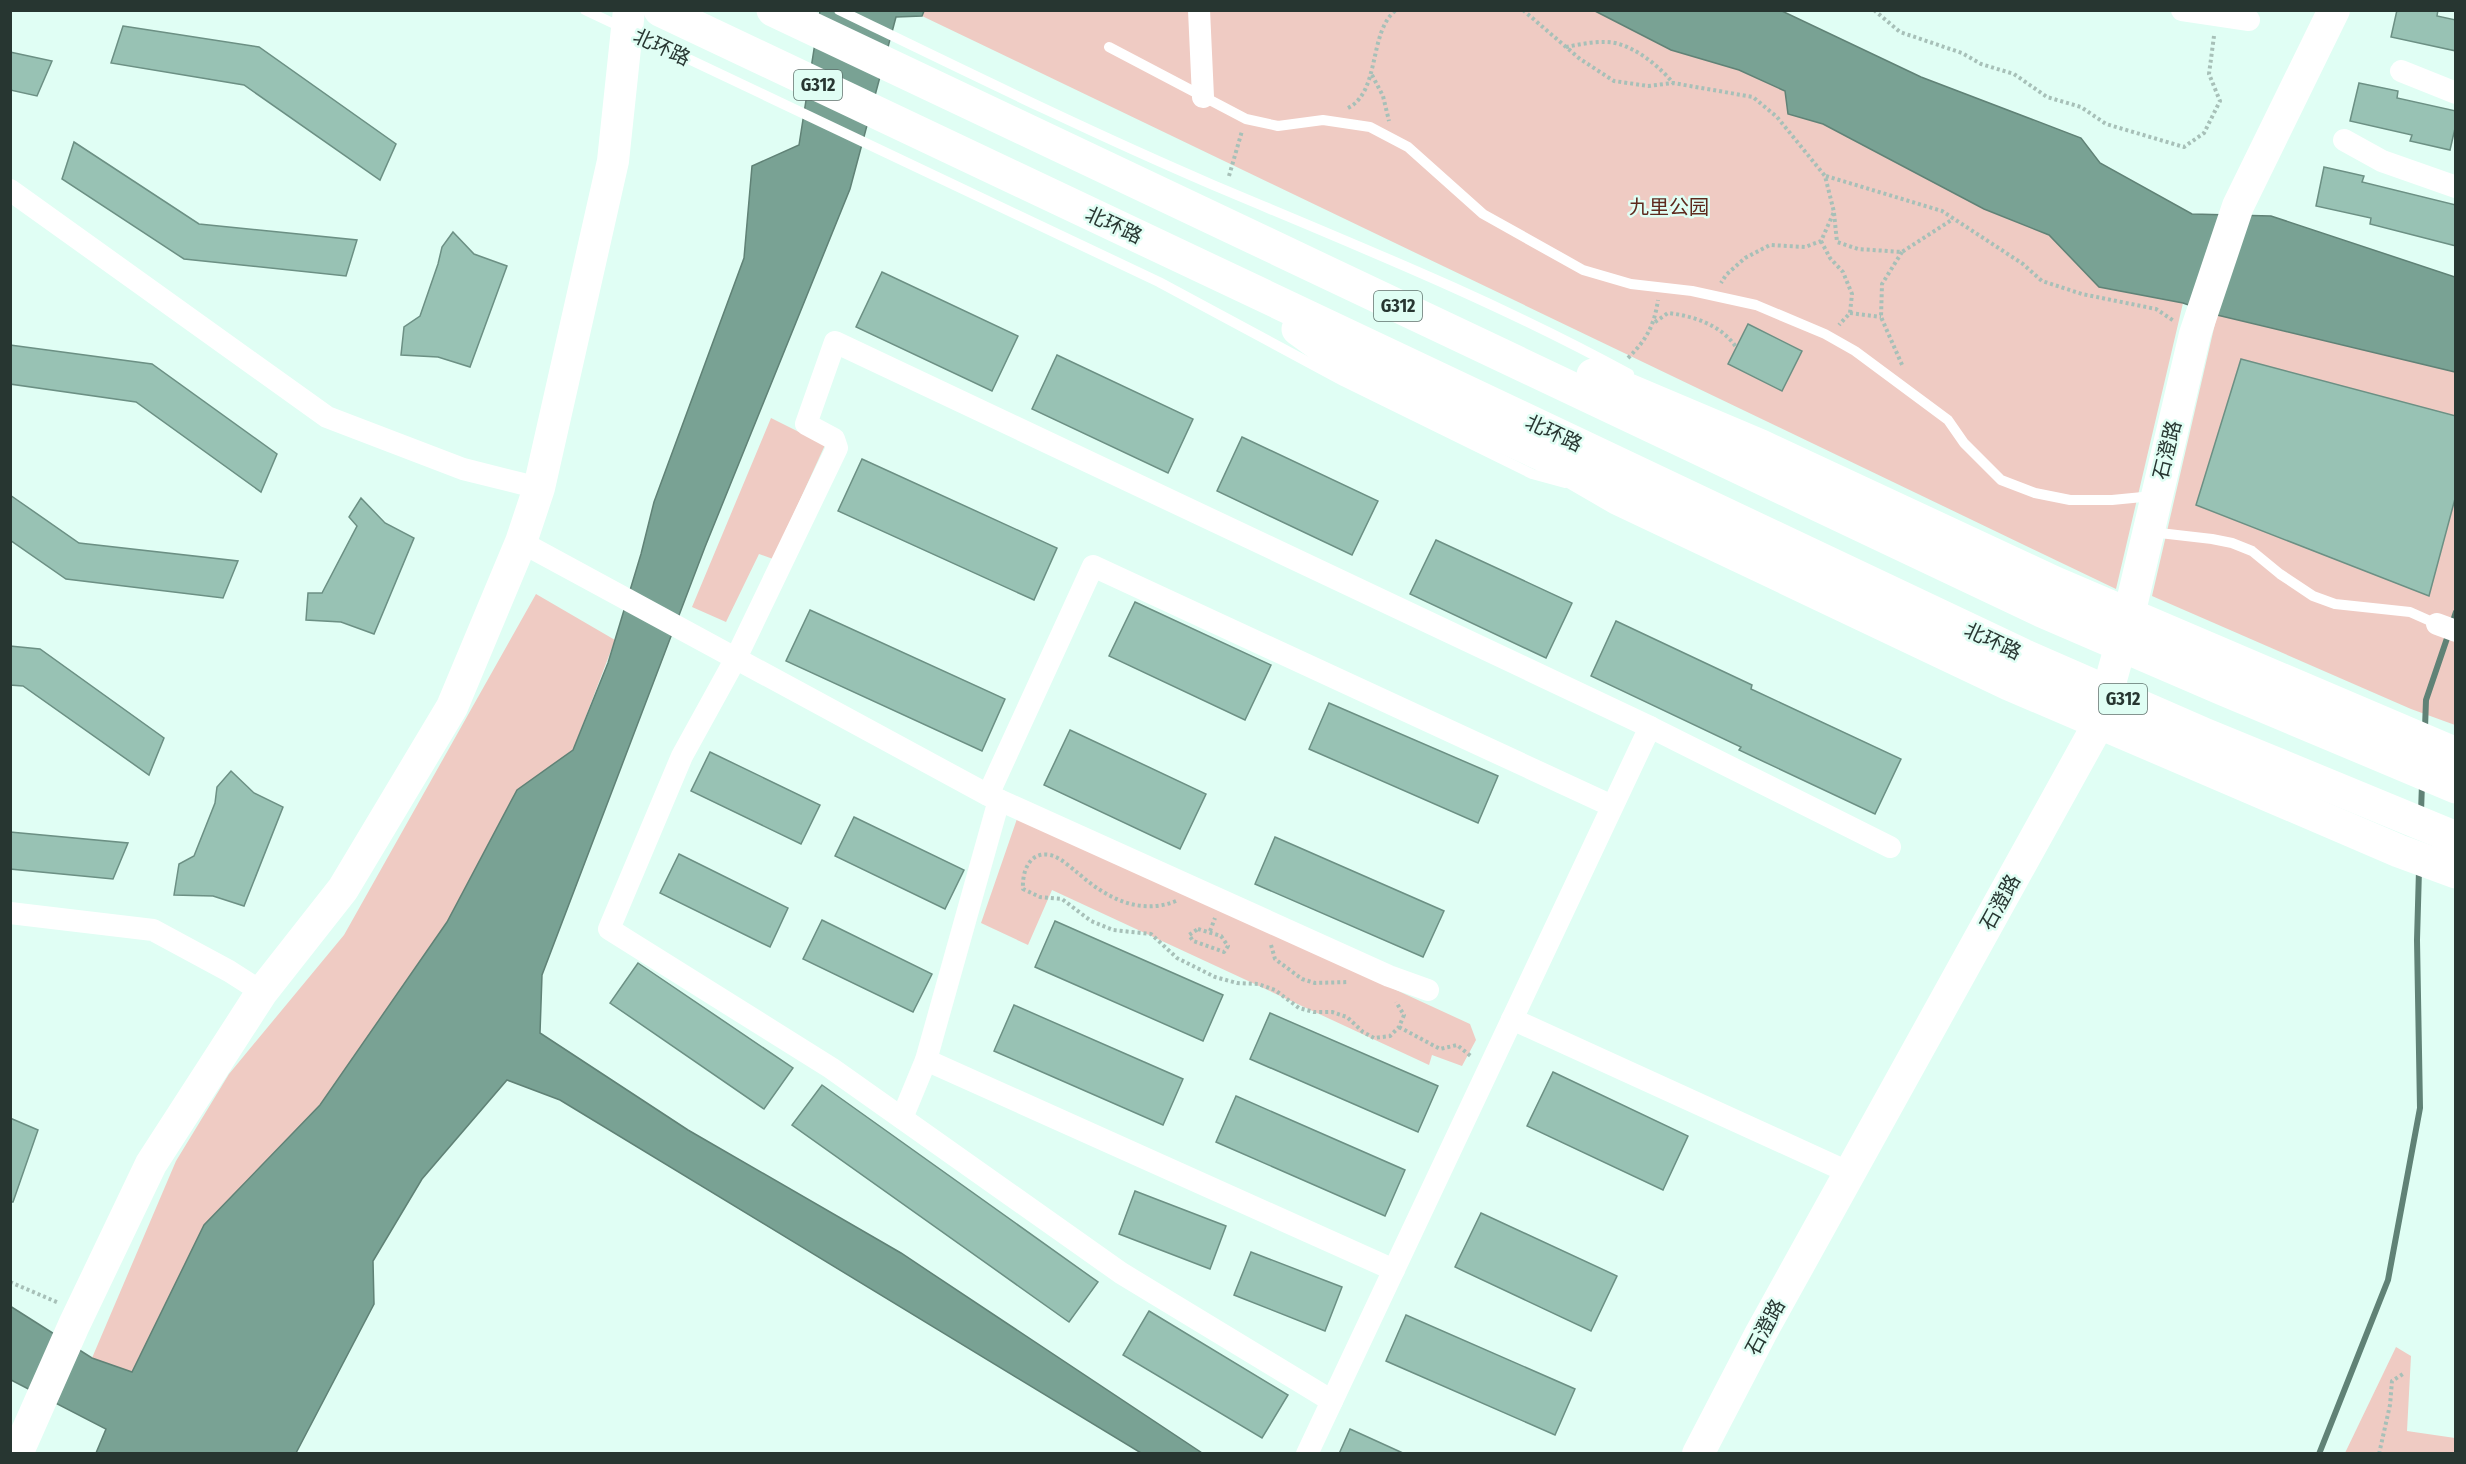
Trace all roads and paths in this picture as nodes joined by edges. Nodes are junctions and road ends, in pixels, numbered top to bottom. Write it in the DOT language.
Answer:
graph roads {
  1 [pos="585,10"];
  2 [pos="629,10"];
  3 [pos="660,10"];
  4 [pos="773,10"];
  5 [pos="839,10"];
  6 [pos="1199,10"];
  7 [pos="1396,10"];
  8 [pos="1523,10"];
  9 [pos="1874,10"];
  10 [pos="2182,10"];
  11 [pos="2334,10"];
  12 [pos="2217,16"];
  13 [pos="2249,20"];
  14 [pos="1109,47"];
  15 [pos="1565,47"];
  16 [pos="2401,71"];
  17 [pos="1372,74"];
  18 [pos="1673,83"];
  19 [pos="2456,93"];
  20 [pos="984,95"];
  21 [pos="1203,97"];
  22 [pos="1246,119"];
  23 [pos="1323,120"];
  24 [pos="2344,140"];
  25 [pos="1398,142"];
  26 [pos="1825,176"];
  27 [pos="2456,187"];
  28 [pos="10,190"];
  29 [pos="1225,190"];
  30 [pos="1834,212"];
  31 [pos="1953,219"];
  32 [pos="1229,226"];
  33 [pos="1821,241"];
  34 [pos="1902,252"];
  35 [pos="1228,279"];
  36 [pos="1659,287"];
  37 [pos="1713,295"];
  38 [pos="1850,313"];
  39 [pos="1881,317"];
  40 [pos="1655,322"];
  41 [pos="2199,323"];
  42 [pos="1825,334"];
  43 [pos="1736,347"];
  44 [pos="1618,368"];
  45 [pos="1905,369"];
  46 [pos="1638,379"];
  47 [pos="1659,390"];
  48 [pos="1761,446"];
  49 [pos="539,488"];
  50 [pos="2156,496"];
  51 [pos="1617,498"];
  52 [pos="2148,532"];
  53 [pos="521,542"];
  54 [pos="2129,615"];
  55 [pos="2446,627"];
  56 [pos="736,658"];
  57 [pos="2099,723"];
  58 [pos="1650,727"];
  59 [pos="2456,754"];
  60 [pos="2456,786"];
  61 [pos="994,797"];
  62 [pos="1612,806"];
  63 [pos="2456,838"];
  64 [pos="1890,847"];
  65 [pos="2456,872"];
  66 [pos="1189,885"];
  67 [pos="10,913"];
  68 [pos="1263,919"];
  69 [pos="1198,929"];
  70 [pos="1353,983"];
  71 [pos="1428,990"];
  72 [pos="262,992"];
  73 [pos="1394,1000"];
  74 [pos="1512,1019"];
  75 [pos="1399,1028"];
  76 [pos="926,1060"];
  77 [pos="1487,1071"];
  78 [pos="902,1118"];
  79 [pos="1850,1173"];
  80 [pos="1394,1270"];
  81 [pos="10,1282"];
  82 [pos="77,1318"];
  83 [pos="2403,1374"];
  84 [pos="1332,1401"];
  85 [pos="17,1454"];
  86 [pos="1307,1454"];
  87 [pos="1698,1454"];
  88 [pos="2379,1454"];
  1 -- 51 [label="lane, 北环路"];
  2 -- 49 [label="street"];
  3 -- 35 [label="highway, 北环路 / G312"];
  4 -- 20 [label="highway, G312"];
  5 -- 20 [label="lane"];
  6 -- 21 [label="street"];
  7 -- 17 [label="path"];
  8 -- 15 [label="path"];
  9 -- 12 [label="path"];
  10 -- 12 [label="street"];
  11 -- 41 [label="street, 石澄路"];
  12 -- 13 [label="street"];
  14 -- 21 [label="lane"];
  15 -- 18 [label="path"];
  15 -- 18 [label="path"];
  16 -- 19 [label="street"];
  17 -- 23 [label="path"];
  17 -- 25 [label="path"];
  18 -- 26 [label="path"];
  20 -- 29 [label="lane"];
  20 -- 32 [label="highway, G312"];
  21 -- 22 [label="lane"];
  22 -- 23 [label="lane"];
  22 -- 29 [label="path"];
  23 -- 25 [label="lane"];
  24 -- 27 [label="street"];
  25 -- 36 [label="lane"];
  26 -- 30 [label="path"];
  26 -- 31 [label="path"];
  28 -- 49 [label="street"];
  29 -- 44 [label="lane"];
  30 -- 33 [label="path"];
  30 -- 34 [label="path"];
  31 -- 34 [label="path"];
  31 -- 41 [label="path"];
  32 -- 48 [label="highway"];
  32 -- 60 [label="highway, G312"];
  33 -- 37 [label="path"];
  33 -- 38 [label="path"];
  34 -- 39 [label="path"];
  35 -- 51 [label="highway"];
  35 -- 63 [label="highway, 北环路 / G312"];
  36 -- 37 [label="lane"];
  36 -- 40 [label="path"];
  37 -- 42 [label="lane"];
  38 -- 39 [label="path"];
  38 -- 42 [label="path"];
  39 -- 45 [label="path"];
  40 -- 43 [label="path"];
  40 -- 44 [label="path"];
  41 -- 50 [label="street, 石澄路"];
  42 -- 50 [label="lane"];
  44 -- 46 [label="lane"];
  47 -- 48 [label="lane"];
  48 -- 54 [label="highway"];
  49 -- 53 [label="street"];
  50 -- 52 [label="street, 石澄路"];
  51 -- 57 [label="highway"];
  52 -- 54 [label="street, 石澄路"];
  52 -- 55 [label="lane"];
  53 -- 56 [label="street"];
  53 -- 72 [label="street"];
  54 -- 57 [label="street, 石澄路"];
  54 -- 59 [label="highway"];
  56 -- 58 [label="street"];
  56 -- 61 [label="street"];
  56 -- 78 [label="street"];
  57 -- 65 [label="highway"];
  57 -- 79 [label="street, 石澄路"];
  58 -- 62 [label="street"];
  58 -- 64 [label="street"];
  61 -- 62 [label="street"];
  61 -- 66 [label="street"];
  61 -- 76 [label="street"];
  62 -- 74 [label="street"];
  66 -- 68 [label="street"];
  66 -- 75 [label="path"];
  67 -- 72 [label="street"];
  68 -- 70 [label="path"];
  68 -- 71 [label="street"];
  69 -- 69 [label="path"];
  72 -- 82 [label="street"];
  73 -- 75 [label="path"];
  74 -- 77 [label="street"];
  74 -- 79 [label="street"];
  75 -- 77 [label="path"];
  76 -- 78 [label="street"];
  76 -- 80 [label="street"];
  77 -- 80 [label="street"];
  78 -- 84 [label="street"];
  79 -- 87 [label="street, 石澄路"];
  80 -- 84 [label="street"];
  81 -- 82 [label="path"];
  82 -- 85 [label="street"];
  83 -- 88 [label="path"];
  84 -- 86 [label="street"];
}
